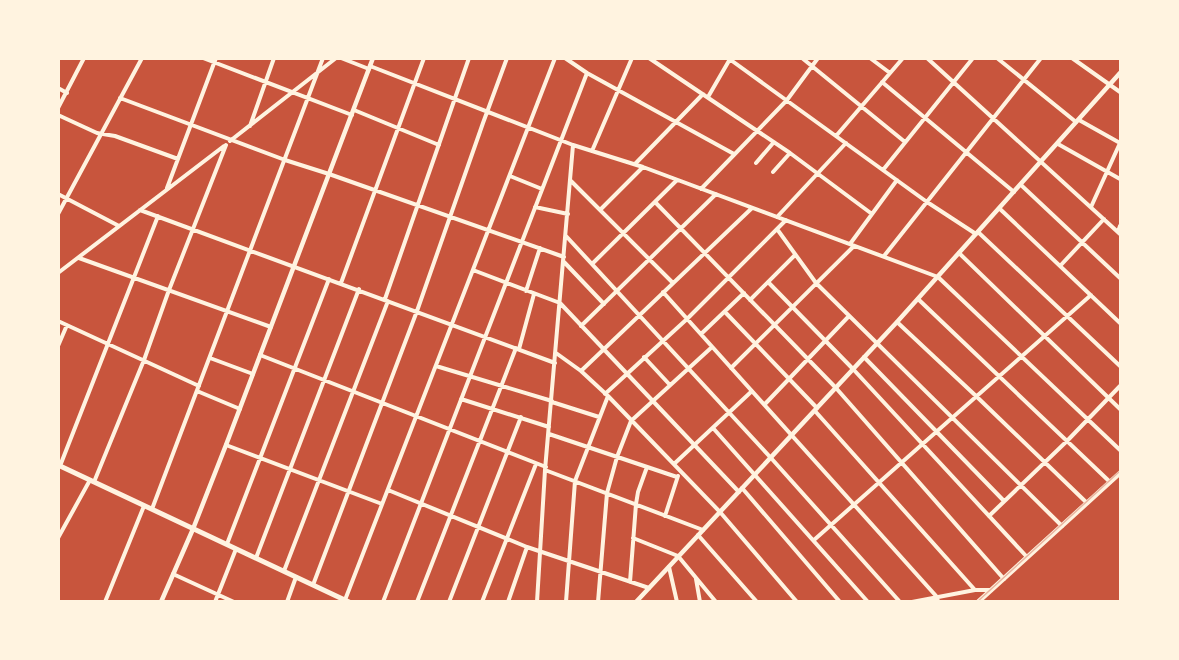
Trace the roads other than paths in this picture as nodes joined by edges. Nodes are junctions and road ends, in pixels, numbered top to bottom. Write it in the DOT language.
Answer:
graph roads {
  1 [pos="84,58"];
  2 [pos="142,58"];
  3 [pos="203,58"];
  4 [pos="274,58"];
  5 [pos="323,58"];
  6 [pos="336,58"];
  7 [pos="341,58"];
  8 [pos="373,58"];
  9 [pos="424,58"];
  10 [pos="470,58"];
  11 [pos="507,58"];
  12 [pos="555,58"];
  13 [pos="565,58"];
  14 [pos="632,58"];
  15 [pos="650,58"];
  16 [pos="802,58"];
  17 [pos="818,58"];
  18 [pos="870,58"];
  19 [pos="903,58"];
  20 [pos="927,58"];
  21 [pos="973,58"];
  22 [pos="997,58"];
  23 [pos="1041,58"];
  24 [pos="1072,58"];
  25 [pos="730,59"];
  26 [pos="215,61"];
  27 [pos="812,67"];
  28 [pos="370,68"];
  29 [pos="318,72"];
  30 [pos="587,73"];
  31 [pos="890,73"];
  32 [pos="1120,73"];
  33 [pos="1024,80"];
  34 [pos="266,81"];
  35 [pos="882,82"];
  36 [pos="954,82"];
  37 [pos="415,84"];
  38 [pos="1110,85"];
  39 [pos="58,88"];
  40 [pos="618,90"];
  41 [pos="292,92"];
  42 [pos="1120,92"];
  43 [pos="67,93"];
  44 [pos="703,94"];
  45 [pos="708,97"];
  46 [pos="120,98"];
  47 [pos="308,98"];
  48 [pos="455,99"];
  49 [pos="787,100"];
  50 [pos="861,106"];
  51 [pos="58,108"];
  52 [pos="487,112"];
  53 [pos="353,113"];
  54 [pos="58,115"];
  55 [pos="925,118"];
  56 [pos="994,118"];
  57 [pos="1078,121"];
  58 [pos="676,122"];
  59 [pos="191,125"];
  60 [pos="249,126"];
  61 [pos="528,128"];
  62 [pos="398,129"];
  63 [pos="757,131"];
  64 [pos="101,134"];
  65 [pos="836,136"];
  66 [pos="231,140"];
  67 [pos="561,140"];
  68 [pos="774,142"];
  69 [pos="905,142"];
  70 [pos="846,143"];
  71 [pos="1120,143"];
  72 [pos="1058,144"];
  73 [pos="226,145"];
  74 [pos="439,145"];
  75 [pos="573,145"];
  76 [pos="592,151"];
  77 [pos="790,153"];
  78 [pos="966,153"];
  79 [pos="734,154"];
  80 [pos="178,159"];
  81 [pos="285,160"];
  82 [pos="1042,162"];
  83 [pos="756,163"];
  84 [pos="635,164"];
  85 [pos="644,167"];
  86 [pos="883,170"];
  87 [pos="1108,171"];
  88 [pos="773,172"];
  89 [pos="817,173"];
  90 [pos="329,174"];
  91 [pos="510,176"];
  92 [pos="1120,178"];
  93 [pos="571,180"];
  94 [pos="677,180"];
  95 [pos="897,180"];
  96 [pos="1021,185"];
  97 [pos="166,189"];
  98 [pos="542,189"];
  99 [pos="701,189"];
  100 [pos="375,190"];
  101 [pos="1014,192"];
  102 [pos="58,194"];
  103 [pos="716,194"];
  104 [pos="67,199"];
  105 [pos="655,202"];
  106 [pos="927,202"];
  107 [pos="418,205"];
  108 [pos="535,207"];
  109 [pos="1091,207"];
  110 [pos="752,208"];
  111 [pos="1000,208"];
  112 [pos="140,210"];
  113 [pos="600,210"];
  114 [pos="58,214"];
  115 [pos="568,214"];
  116 [pos="872,214"];
  117 [pos="158,216"];
  118 [pos="450,217"];
  119 [pos="777,217"];
  120 [pos="1104,219"];
  121 [pos="786,220"];
  122 [pos="119,226"];
  123 [pos="1120,226"];
  124 [pos="193,229"];
  125 [pos="681,229"];
  126 [pos="777,229"];
  127 [pos="488,230"];
  128 [pos="623,233"];
  129 [pos="977,233"];
  130 [pos="1119,233"];
  131 [pos="566,236"];
  132 [pos="522,242"];
  133 [pos="1083,242"];
  134 [pos="852,244"];
  135 [pos="540,248"];
  136 [pos="250,250"];
  137 [pos="704,252"];
  138 [pos="959,254"];
  139 [pos="795,255"];
  140 [pos="884,256"];
  141 [pos="79,258"];
  142 [pos="564,259"];
  143 [pos="650,259"];
  144 [pos="592,264"];
  145 [pos="294,266"];
  146 [pos="1060,266"];
  147 [pos="473,270"];
  148 [pos="58,273"];
  149 [pos="938,277"];
  150 [pos="134,278"];
  151 [pos="729,278"];
  152 [pos="1120,278"];
  153 [pos="329,279"];
  154 [pos="673,282"];
  155 [pos="768,282"];
  156 [pos="341,283"];
  157 [pos="506,283"];
  158 [pos="816,283"];
  159 [pos="169,290"];
  160 [pos="359,290"];
  161 [pos="526,291"];
  162 [pos="617,291"];
  163 [pos="663,292"];
  164 [pos="744,293"];
  165 [pos="534,294"];
  166 [pos="1091,295"];
  167 [pos="918,299"];
  168 [pos="387,300"];
  169 [pos="750,300"];
  170 [pos="561,303"];
  171 [pos="604,304"];
  172 [pos="792,307"];
  173 [pos="227,311"];
  174 [pos="417,311"];
  175 [pos="725,312"];
  176 [pos="639,315"];
  177 [pos="849,316"];
  178 [pos="1067,316"];
  179 [pos="687,319"];
  180 [pos="58,321"];
  181 [pos="1120,321"];
  182 [pos="897,322"];
  183 [pos="452,324"];
  184 [pos="67,325"];
  185 [pos="774,325"];
  186 [pos="582,326"];
  187 [pos="271,327"];
  188 [pos="701,334"];
  189 [pos="485,336"];
  190 [pos="1045,336"];
  191 [pos="663,340"];
  192 [pos="825,341"];
  193 [pos="108,344"];
  194 [pos="755,344"];
  195 [pos="877,344"];
  196 [pos="58,346"];
  197 [pos="712,347"];
  198 [pos="517,348"];
  199 [pos="603,349"];
  200 [pos="556,353"];
  201 [pos="260,355"];
  202 [pos="1023,356"];
  203 [pos="644,357"];
  204 [pos="864,357"];
  205 [pos="210,358"];
  206 [pos="808,359"];
  207 [pos="144,360"];
  208 [pos="555,363"];
  209 [pos="436,366"];
  210 [pos="1120,366"];
  211 [pos="689,368"];
  212 [pos="731,368"];
  213 [pos="295,369"];
  214 [pos="853,369"];
  215 [pos="581,370"];
  216 [pos="253,374"];
  217 [pos="627,374"];
  218 [pos="999,375"];
  219 [pos="470,376"];
  220 [pos="789,379"];
  221 [pos="324,380"];
  222 [pos="670,385"];
  223 [pos="199,386"];
  224 [pos="501,386"];
  225 [pos="1120,386"];
  226 [pos="836,388"];
  227 [pos="197,391"];
  228 [pos="752,391"];
  229 [pos="353,392"];
  230 [pos="606,395"];
  231 [pos="976,396"];
  232 [pos="1109,398"];
  233 [pos="461,399"];
  234 [pos="653,401"];
  235 [pos="552,402"];
  236 [pos="382,403"];
  237 [pos="764,405"];
  238 [pos="492,408"];
  239 [pos="240,409"];
  240 [pos="816,409"];
  241 [pos="1120,409"];
  242 [pos="729,412"];
  243 [pos="416,417"];
  244 [pos="521,417"];
  245 [pos="600,417"];
  246 [pos="952,417"];
  247 [pos="1089,419"];
  248 [pos="631,421"];
  249 [pos="549,427"];
  250 [pos="713,428"];
  251 [pos="449,429"];
  252 [pos="936,431"];
  253 [pos="549,434"];
  254 [pos="792,435"];
  255 [pos="479,441"];
  256 [pos="1068,441"];
  257 [pos="922,444"];
  258 [pos="226,445"];
  259 [pos="694,445"];
  260 [pos="588,447"];
  261 [pos="1120,450"];
  262 [pos="507,452"];
  263 [pos="617,457"];
  264 [pos="260,458"];
  265 [pos="771,458"];
  266 [pos="901,462"];
  267 [pos="1045,462"];
  268 [pos="536,464"];
  269 [pos="674,465"];
  270 [pos="59,466"];
  271 [pos="647,467"];
  272 [pos="290,469"];
  273 [pos="545,469"];
  274 [pos="680,471"];
  275 [pos="1120,472"];
  276 [pos="755,475"];
  277 [pos="677,477"];
  278 [pos="319,480"];
  279 [pos="92,481"];
  280 [pos="575,482"];
  281 [pos="879,482"];
  282 [pos="1110,482"];
  283 [pos="1021,485"];
  284 [pos="388,490"];
  285 [pos="741,490"];
  286 [pos="349,492"];
  287 [pos="607,493"];
  288 [pos="1004,501"];
  289 [pos="421,503"];
  290 [pos="1087,503"];
  291 [pos="382,504"];
  292 [pos="636,504"];
  293 [pos="854,504"];
  294 [pos="144,506"];
  295 [pos="152,510"];
  296 [pos="720,512"];
  297 [pos="450,515"];
  298 [pos="665,516"];
  299 [pos="989,516"];
  300 [pos="831,524"];
  301 [pos="1062,526"];
  302 [pos="478,527"];
  303 [pos="193,529"];
  304 [pos="703,530"];
  305 [pos="698,536"];
  306 [pos="58,538"];
  307 [pos="507,538"];
  308 [pos="633,538"];
  309 [pos="814,540"];
  310 [pos="226,545"];
  311 [pos="527,547"];
  312 [pos="236,549"];
  313 [pos="540,551"];
  314 [pos="678,556"];
  315 [pos="1027,557"];
  316 [pos="256,558"];
  317 [pos="570,561"];
  318 [pos="669,566"];
  319 [pos="284,572"];
  320 [pos="601,572"];
  321 [pos="173,574"];
  322 [pos="296,577"];
  323 [pos="696,577"];
  324 [pos="1004,579"];
  325 [pos="630,582"];
  326 [pos="313,585"];
  327 [pos="649,588"];
  328 [pos="975,590"];
  329 [pos="991,590"];
  330 [pos="218,594"];
  331 [pos="938,599"];
  332 [pos="347,601"];
  333 [pos="105,602"];
  334 [pos="160,602"];
  335 [pos="214,602"];
  336 [pos="234,602"];
  337 [pos="287,602"];
  338 [pos="383,602"];
  339 [pos="417,602"];
  340 [pos="449,602"];
  341 [pos="482,602"];
  342 [pos="508,602"];
  343 [pos="537,602"];
  344 [pos="566,602"];
  345 [pos="598,602"];
  346 [pos="636,602"];
  347 [pos="677,602"];
  348 [pos="700,602"];
  349 [pos="716,602"];
  350 [pos="757,602"];
  351 [pos="797,602"];
  352 [pos="840,602"];
  353 [pos="868,602"];
  354 [pos="900,602"];
  355 [pos="912,602"];
  356 [pos="978,602"];
  1 -- 43 [label="street"];
  2 -- 46 [label="street"];
  3 -- 26 [label="street"];
  4 -- 34 [label="street"];
  5 -- 29 [label="street"];
  6 -- 29 [label="street"];
  7 -- 28 [label="street"];
  8 -- 28 [label="street"];
  9 -- 37 [label="street"];
  10 -- 48 [label="street"];
  11 -- 52 [label="street"];
  12 -- 61 [label="street"];
  13 -- 30 [label="street"];
  14 -- 40 [label="street"];
  15 -- 44 [label="street"];
  16 -- 27 [label="street"];
  17 -- 27 [label="street"];
  18 -- 31 [label="street"];
  19 -- 31 [label="street"];
  20 -- 36 [label="street"];
  21 -- 36 [label="street"];
  22 -- 33 [label="street"];
  23 -- 33 [label="street"];
  24 -- 38 [label="street"];
  25 -- 45 [label="street"];
  25 -- 49 [label="street"];
  26 -- 34 [label="street"];
  26 -- 59 [label="street"];
  27 -- 49 [label="street"];
  27 -- 50 [label="street"];
  28 -- 37 [label="street"];
  28 -- 53 [label="street"];
  29 -- 41 [label="street"];
  29 -- 47 [label="street"];
  30 -- 40 [label="street"];
  30 -- 67 [label="street"];
  31 -- 35 [label="street"];
  32 -- 38 [label="street"];
  33 -- 56 [label="street"];
  33 -- 57 [label="street"];
  34 -- 41 [label="street"];
  34 -- 60 [label="street"];
  35 -- 50 [label="street"];
  35 -- 55 [label="street"];
  36 -- 55 [label="street"];
  36 -- 56 [label="street"];
  37 -- 48 [label="street"];
  37 -- 62 [label="street"];
  38 -- 42 [label="street"];
  38 -- 57 [label="street"];
  39 -- 43 [label="street"];
  40 -- 58 [label="street"];
  40 -- 76 [label="street"];
  41 -- 47 [label="street"];
  41 -- 60 [label="street"];
  43 -- 51 [label="street"];
  44 -- 45 [label="street"];
  44 -- 58 [label="street"];
  45 -- 63 [label="street"];
  46 -- 59 [label="street"];
  46 -- 64 [label="street"];
  47 -- 53 [label="street"];
  47 -- 81 [label="street"];
  48 -- 52 [label="street"];
  48 -- 74 [label="street"];
  49 -- 63 [label="street"];
  49 -- 65 [label="street"];
  50 -- 65 [label="street"];
  50 -- 69 [label="street"];
  52 -- 61 [label="street"];
  52 -- 118 [label="street"];
  53 -- 62 [label="street"];
  53 -- 90 [label="street"];
  54 -- 64 [label="street"];
  55 -- 69 [label="street"];
  55 -- 78 [label="street"];
  56 -- 78 [label="street"];
  56 -- 82 [label="street"];
  57 -- 71 [label="street"];
  57 -- 72 [label="street"];
  58 -- 79 [label="street"];
  58 -- 84 [label="street"];
  59 -- 66 [label="street"];
  59 -- 80 [label="street"];
  60 -- 66 [label="street"];
  61 -- 67 [label="street"];
  61 -- 91 [label="street"];
  62 -- 74 [label="street"];
  62 -- 100 [label="street"];
  63 -- 68 [label="street"];
  63 -- 79 [label="street"];
  64 -- 80 [label="street"];
  64 -- 104 [label="street"];
  65 -- 70 [label="street"];
  66 -- 73 [label="street"];
  66 -- 81 [label="street"];
  67 -- 75 [label="street"];
  67 -- 98 [label="street"];
  68 -- 77 [label="street"];
  68 -- 83 [label="street"];
  69 -- 86 [label="street"];
  70 -- 86 [label="street"];
  70 -- 89 [label="street"];
  71 -- 87 [label="street"];
  72 -- 82 [label="street"];
  72 -- 87 [label="street"];
  73 -- 97 [label="street"];
  73 -- 124 [label="street"];
  74 -- 107 [label="street"];
  75 -- 76 [label="street"];
  75 -- 93 [label="street"];
  76 -- 84 [label="street"];
  77 -- 88 [label="street"];
  77 -- 89 [label="street"];
  78 -- 101 [label="street"];
  78 -- 106 [label="street"];
  79 -- 99 [label="street"];
  80 -- 97 [label="street"];
  81 -- 90 [label="street"];
  81 -- 136 [label="street"];
  82 -- 96 [label="street"];
  82 -- 109 [label="street"];
  84 -- 85 [label="street"];
  85 -- 94 [label="street"];
  85 -- 113 [label="street"];
  86 -- 95 [label="street"];
  87 -- 92 [label="street"];
  87 -- 109 [label="street"];
  89 -- 116 [label="street"];
  89 -- 119 [label="street"];
  90 -- 100 [label="street"];
  90 -- 145 [label="street"];
  91 -- 98 [label="street"];
  91 -- 127 [label="street"];
  93 -- 113 [label="street"];
  93 -- 115 [label="street"];
  94 -- 99 [label="street"];
  94 -- 105 [label="street"];
  95 -- 106 [label="street"];
  95 -- 116 [label="street"];
  96 -- 101 [label="street"];
  96 -- 133 [label="street"];
  97 -- 112 [label="street"];
  98 -- 108 [label="street"];
  99 -- 103 [label="street"];
  100 -- 107 [label="street"];
  100 -- 156 [label="street"];
  101 -- 111 [label="street"];
  102 -- 104 [label="street"];
  103 -- 110 [label="street"];
  103 -- 125 [label="street"];
  104 -- 114 [label="street"];
  104 -- 122 [label="street"];
  105 -- 125 [label="street"];
  105 -- 128 [label="street"];
  106 -- 129 [label="street"];
  106 -- 140 [label="street"];
  107 -- 118 [label="street"];
  107 -- 168 [label="street"];
  108 -- 115 [label="street"];
  108 -- 132 [label="street"];
  109 -- 120 [label="street"];
  110 -- 119 [label="street"];
  110 -- 137 [label="street"];
  111 -- 129 [label="street"];
  111 -- 146 [label="street"];
  112 -- 117 [label="street"];
  112 -- 122 [label="street"];
  113 -- 128 [label="street"];
  115 -- 131 [label="street"];
  116 -- 134 [label="street"];
  117 -- 124 [label="street"];
  117 -- 150 [label="street"];
  118 -- 127 [label="street"];
  118 -- 174 [label="street"];
  119 -- 121 [label="street"];
  120 -- 130 [label="street"];
  120 -- 133 [label="street"];
  121 -- 126 [label="street"];
  121 -- 134 [label="street"];
  122 -- 141 [label="street"];
  123 -- 130 [label="street"];
  124 -- 136 [label="street"];
  124 -- 159 [label="street"];
  125 -- 137 [label="street"];
  125 -- 143 [label="street"];
  126 -- 139 [label="street"];
  126 -- 151 [label="street"];
  127 -- 132 [label="street"];
  127 -- 147 [label="street"];
  128 -- 143 [label="street"];
  128 -- 144 [label="street"];
  129 -- 138 [label="street"];
  129 -- 178 [label="street"];
  131 -- 142 [label="street"];
  131 -- 144 [label="street"];
  132 -- 135 [label="street"];
  132 -- 157 [label="street"];
  133 -- 146 [label="street"];
  133 -- 152 [label="street"];
  134 -- 140 [label="street"];
  134 -- 158 [label="street"];
  135 -- 142 [label="street"];
  135 -- 161 [label="street"];
  136 -- 145 [label="street"];
  136 -- 173 [label="street"];
  137 -- 151 [label="street"];
  137 -- 154 [label="street"];
  138 -- 149 [label="street"];
  138 -- 190 [label="street"];
  139 -- 155 [label="street"];
  139 -- 158 [label="street"];
  140 -- 149 [label="street"];
  141 -- 148 [label="street"];
  141 -- 150 [label="street"];
  142 -- 170 [label="street"];
  142 -- 171 [label="street"];
  143 -- 154 [label="street"];
  143 -- 162 [label="street"];
  144 -- 162 [label="street"];
  145 -- 153 [label="street"];
  145 -- 187 [label="street"];
  146 -- 166 [label="street"];
  147 -- 157 [label="street"];
  147 -- 183 [label="street"];
  149 -- 167 [label="street"];
  149 -- 202 [label="street"];
  150 -- 159 [label="street"];
  150 -- 193 [label="street"];
  151 -- 164 [label="street"];
  151 -- 179 [label="street"];
  153 -- 156 [label="street"];
  153 -- 213 [label="street"];
  154 -- 163 [label="street"];
  155 -- 169 [label="street"];
  155 -- 172 [label="street"];
  156 -- 160 [label="street"];
  157 -- 161 [label="street"];
  157 -- 189 [label="street"];
  158 -- 172 [label="street"];
  158 -- 177 [label="street"];
  159 -- 173 [label="street"];
  159 -- 207 [label="street"];
  160 -- 168 [label="street"];
  160 -- 221 [label="street"];
  161 -- 165 [label="street"];
  162 -- 171 [label="street"];
  162 -- 176 [label="street"];
  163 -- 176 [label="street"];
  163 -- 179 [label="street"];
  164 -- 169 [label="street"];
  164 -- 175 [label="street"];
  165 -- 170 [label="street"];
  165 -- 198 [label="street"];
  166 -- 178 [label="street"];
  166 -- 181 [label="street"];
  167 -- 182 [label="street"];
  167 -- 218 [label="street"];
  168 -- 174 [label="street"];
  168 -- 229 [label="street"];
  169 -- 185 [label="street"];
  170 -- 186 [label="street"];
  170 -- 200 [label="street"];
  171 -- 186 [label="street"];
  172 -- 185 [label="street"];
  172 -- 192 [label="street"];
  173 -- 187 [label="street"];
  173 -- 205 [label="street"];
  174 -- 183 [label="street"];
  174 -- 236 [label="street"];
  175 -- 188 [label="street"];
  175 -- 194 [label="street"];
  176 -- 191 [label="street"];
  176 -- 199 [label="street"];
  177 -- 192 [label="street"];
  177 -- 195 [label="street"];
  178 -- 190 [label="street"];
  178 -- 210 [label="street"];
  179 -- 188 [label="street"];
  179 -- 191 [label="street"];
  180 -- 184 [label="street"];
  182 -- 195 [label="street"];
  182 -- 231 [label="street"];
  183 -- 189 [label="street"];
  183 -- 209 [label="street"];
  184 -- 193 [label="street"];
  184 -- 196 [label="street"];
  185 -- 194 [label="street"];
  185 -- 206 [label="street"];
  186 -- 199 [label="street"];
  187 -- 201 [label="street"];
  188 -- 197 [label="street"];
  189 -- 198 [label="street"];
  189 -- 219 [label="street"];
  190 -- 202 [label="street"];
  190 -- 232 [label="street"];
  191 -- 203 [label="street"];
  191 -- 211 [label="street"];
  192 -- 206 [label="street"];
  192 -- 214 [label="street"];
  193 -- 207 [label="street"];
  193 -- 270 [label="street"];
  194 -- 212 [label="street"];
  194 -- 220 [label="street"];
  195 -- 204 [label="street"];
  195 -- 246 [label="street"];
  197 -- 211 [label="street"];
  197 -- 212 [label="street"];
  198 -- 208 [label="street"];
  198 -- 224 [label="street"];
  199 -- 215 [label="street"];
  199 -- 217 [label="street"];
  200 -- 208 [label="street"];
  200 -- 215 [label="street"];
  201 -- 213 [label="street"];
  201 -- 216 [label="street"];
  202 -- 218 [label="street"];
  202 -- 247 [label="street"];
  203 -- 217 [label="street"];
  203 -- 222 [label="street"];
  204 -- 214 [label="street"];
  204 -- 252 [label="street"];
  205 -- 216 [label="street"];
  205 -- 223 [label="street"];
  206 -- 220 [label="street"];
  206 -- 226 [label="street"];
  207 -- 223 [label="street"];
  207 -- 279 [label="street"];
  208 -- 235 [label="street"];
  209 -- 219 [label="street"];
  209 -- 243 [label="street"];
  211 -- 222 [label="street"];
  211 -- 242 [label="street"];
  212 -- 228 [label="street"];
  213 -- 221 [label="street"];
  213 -- 264 [label="street"];
  214 -- 226 [label="street"];
  214 -- 257 [label="street"];
  215 -- 230 [label="street"];
  216 -- 239 [label="street"];
  217 -- 230 [label="street"];
  217 -- 234 [label="street"];
  218 -- 231 [label="street"];
  218 -- 256 [label="street"];
  219 -- 224 [label="street"];
  219 -- 233 [label="street"];
  220 -- 237 [label="street"];
  220 -- 240 [label="street"];
  221 -- 229 [label="street"];
  221 -- 272 [label="street"];
  222 -- 234 [label="street"];
  223 -- 227 [label="street"];
  224 -- 235 [label="street"];
  224 -- 238 [label="street"];
  225 -- 232 [label="street"];
  226 -- 240 [label="street"];
  226 -- 266 [label="street"];
  227 -- 239 [label="street"];
  227 -- 295 [label="street"];
  228 -- 237 [label="street"];
  228 -- 242 [label="street"];
  229 -- 236 [label="street"];
  229 -- 278 [label="street"];
  230 -- 245 [label="street"];
  230 -- 248 [label="street"];
  231 -- 246 [label="street"];
  231 -- 267 [label="street"];
  232 -- 241 [label="street"];
  232 -- 247 [label="street"];
  233 -- 238 [label="street"];
  233 -- 251 [label="street"];
  234 -- 248 [label="street"];
  234 -- 259 [label="street"];
  235 -- 245 [label="street"];
  235 -- 249 [label="street"];
  236 -- 243 [label="street"];
  236 -- 286 [label="street"];
  237 -- 254 [label="street"];
  238 -- 244 [label="street"];
  238 -- 255 [label="street"];
  239 -- 258 [label="street"];
  240 -- 254 [label="street"];
  240 -- 281 [label="street"];
  242 -- 250 [label="street"];
  242 -- 265 [label="street"];
  243 -- 251 [label="street"];
  243 -- 284 [label="street"];
  244 -- 249 [label="street"];
  244 -- 262 [label="street"];
  245 -- 260 [label="street"];
  246 -- 252 [label="street"];
  246 -- 283 [label="street"];
  247 -- 256 [label="street"];
  247 -- 261 [label="street"];
  248 -- 263 [label="street"];
  248 -- 269 [label="street"];
  249 -- 253 [label="street"];
  250 -- 259 [label="street"];
  250 -- 276 [label="street"];
  251 -- 255 [label="street"];
  251 -- 289 [label="street"];
  252 -- 257 [label="street"];
  252 -- 288 [label="street"];
  253 -- 260 [label="street"];
  253 -- 273 [label="street"];
  254 -- 265 [label="street"];
  254 -- 293 [label="street"];
  255 -- 262 [label="street"];
  255 -- 297 [label="street"];
  256 -- 267 [label="street"];
  256 -- 282 [label="street"];
  257 -- 266 [label="street"];
  257 -- 299 [label="street"];
  258 -- 264 [label="street"];
  258 -- 303 [label="street"];
  259 -- 269 [label="street"];
  259 -- 285 [label="street"];
  260 -- 263 [label="street"];
  260 -- 280 [label="street"];
  262 -- 268 [label="street"];
  262 -- 302 [label="street"];
  263 -- 271 [label="street"];
  263 -- 287 [label="street"];
  264 -- 272 [label="street"];
  264 -- 310 [label="street"];
  265 -- 276 [label="street"];
  265 -- 300 [label="street"];
  266 -- 281 [label="street"];
  266 -- 324 [label="street"];
  267 -- 283 [label="street"];
  267 -- 290 [label="street"];
  268 -- 273 [label="street"];
  268 -- 307 [label="street"];
  269 -- 274 [label="street"];
  270 -- 279 [label="main road"];
  271 -- 277 [label="street"];
  271 -- 292 [label="street"];
  272 -- 278 [label="street"];
  272 -- 316 [label="street"];
  273 -- 280 [label="street"];
  273 -- 313 [label="street"];
  274 -- 277 [label="street"];
  274 -- 296 [label="street"];
  275 -- 282 [label="main road"];
  276 -- 285 [label="street"];
  276 -- 309 [label="street"];
  277 -- 298 [label="street"];
  278 -- 286 [label="street"];
  278 -- 319 [label="street"];
  279 -- 294 [label="main road"];
  279 -- 306 [label="street"];
  280 -- 287 [label="street"];
  280 -- 317 [label="street"];
  281 -- 293 [label="street"];
  281 -- 328 [label="street"];
  282 -- 290 [label="main road"];
  283 -- 288 [label="street"];
  283 -- 301 [label="street"];
  284 -- 289 [label="street"];
  284 -- 291 [label="street"];
  285 -- 296 [label="street"];
  285 -- 352 [label="street"];
  286 -- 291 [label="street"];
  286 -- 326 [label="street"];
  287 -- 292 [label="street"];
  287 -- 320 [label="street"];
  288 -- 299 [label="street"];
  289 -- 297 [label="street"];
  289 -- 338 [label="street"];
  290 -- 301 [label="main road"];
  291 -- 332 [label="street"];
  292 -- 298 [label="street"];
  292 -- 308 [label="street"];
  293 -- 300 [label="street"];
  293 -- 331 [label="street"];
  294 -- 295 [label="main road"];
  294 -- 333 [label="street"];
  295 -- 303 [label="main road"];
  296 -- 304 [label="street"];
  296 -- 351 [label="street"];
  297 -- 302 [label="street"];
  297 -- 339 [label="street"];
  298 -- 304 [label="street"];
  299 -- 315 [label="street"];
  300 -- 309 [label="street"];
  300 -- 354 [label="street"];
  301 -- 315 [label="main road"];
  302 -- 307 [label="street"];
  302 -- 340 [label="street"];
  303 -- 310 [label="main road"];
  303 -- 321 [label="street"];
  304 -- 305 [label="street"];
  305 -- 314 [label="street"];
  305 -- 350 [label="street"];
  307 -- 311 [label="street"];
  307 -- 341 [label="street"];
  308 -- 314 [label="street"];
  308 -- 325 [label="street"];
  309 -- 353 [label="street"];
  310 -- 312 [label="main road"];
  311 -- 313 [label="street"];
  311 -- 342 [label="street"];
  312 -- 316 [label="main road"];
  312 -- 330 [label="street"];
  313 -- 317 [label="street"];
  313 -- 343 [label="street"];
  314 -- 318 [label="street"];
  314 -- 323 [label="street"];
  315 -- 324 [label="main road"];
  316 -- 319 [label="main road"];
  317 -- 320 [label="street"];
  317 -- 344 [label="street"];
  318 -- 327 [label="street"];
  318 -- 347 [label="street"];
  319 -- 322 [label="main road"];
  320 -- 325 [label="street"];
  320 -- 345 [label="street"];
  321 -- 330 [label="street"];
  321 -- 334 [label="street"];
  322 -- 326 [label="main road"];
  322 -- 337 [label="street"];
  323 -- 348 [label="street"];
  323 -- 349 [label="street"];
  324 -- 329 [label="main road"];
  325 -- 327 [label="street"];
  326 -- 332 [label="main road"];
  327 -- 346 [label="street"];
  328 -- 329 [label="street"];
  328 -- 331 [label="street"];
  329 -- 356 [label="main road"];
  330 -- 335 [label="street"];
  330 -- 336 [label="street"];
  331 -- 355 [label="street"];
}
